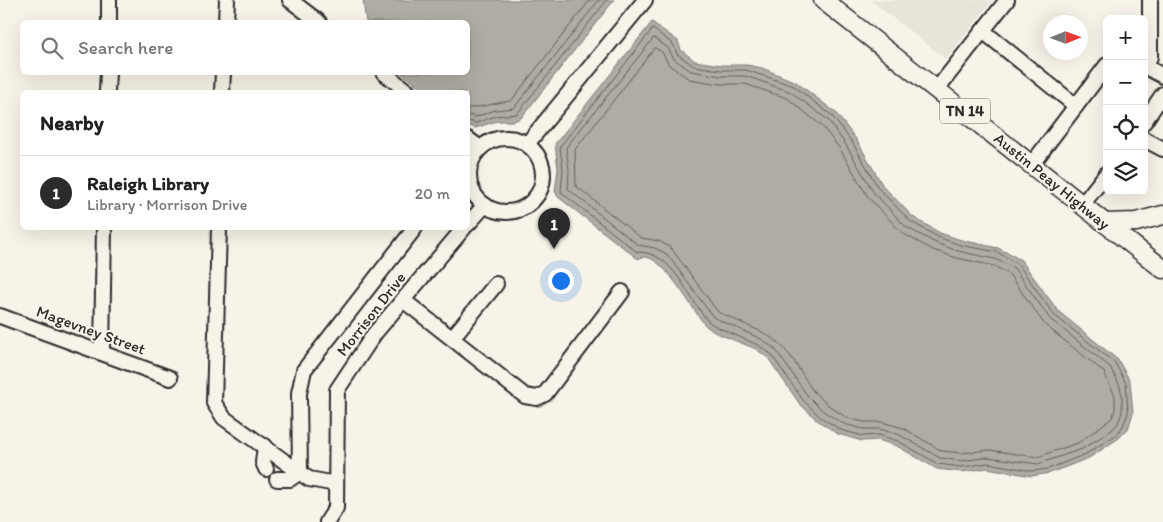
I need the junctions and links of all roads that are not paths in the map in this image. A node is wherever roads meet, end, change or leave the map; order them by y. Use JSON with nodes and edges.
{"nodes":[{"id":1,"x":109,"y":0,"type":"edge"},
{"id":2,"x":227,"y":0,"type":"edge"},
{"id":3,"x":290,"y":0,"type":"edge"},
{"id":4,"x":646,"y":0,"type":"edge"},
{"id":5,"x":823,"y":0,"type":"edge"},
{"id":6,"x":1007,"y":0,"type":"edge"},
{"id":7,"x":1150,"y":0,"type":"edge"},
{"id":8,"x":109,"y":20,"type":"edge"},
{"id":9,"x":226,"y":20,"type":"edge"},
{"id":10,"x":316,"y":20,"type":"edge"},
{"id":11,"x":983,"y":31,"type":"junction"},
{"id":12,"x":1148,"y":61,"type":"edge"},
{"id":13,"x":1148,"y":68,"type":"edge"},
{"id":14,"x":1103,"y":70,"type":"edge"},
{"id":15,"x":108,"y":75,"type":"edge"},
{"id":16,"x":223,"y":75,"type":"edge"},
{"id":17,"x":387,"y":75,"type":"edge"},
{"id":18,"x":1163,"y":76,"type":"edge"},
{"id":19,"x":937,"y":88,"type":"junction"},
{"id":20,"x":107,"y":90,"type":"edge"},
{"id":21,"x":222,"y":90,"type":"edge"},
{"id":22,"x":406,"y":90,"type":"edge"},
{"id":23,"x":1163,"y":94,"type":"edge"},
{"id":24,"x":1076,"y":106,"type":"junction"},
{"id":25,"x":1148,"y":116,"type":"edge"},
{"id":26,"x":470,"y":140,"type":"edge"},
{"id":27,"x":1148,"y":141,"type":"edge"},
{"id":28,"x":527,"y":144,"type":"junction"},
{"id":29,"x":480,"y":148,"type":"junction"},
{"id":30,"x":1163,"y":149,"type":"edge"},
{"id":31,"x":1032,"y":164,"type":"junction"},
{"id":32,"x":1103,"y":178,"type":"edge"},
{"id":33,"x":485,"y":205,"type":"junction"},
{"id":34,"x":1082,"y":205,"type":"junction"},
{"id":35,"x":1163,"y":215,"type":"edge"},
{"id":36,"x":470,"y":222,"type":"edge"},
{"id":37,"x":1105,"y":223,"type":"junction"},
{"id":38,"x":104,"y":230,"type":"edge"},
{"id":39,"x":220,"y":230,"type":"edge"},
{"id":40,"x":413,"y":230,"type":"edge"},
{"id":41,"x":462,"y":230,"type":"edge"},
{"id":42,"x":1163,"y":269,"type":"edge"},
{"id":43,"x":496,"y":284,"type":"dead end"},
{"id":44,"x":622,"y":292,"type":"dead end"},
{"id":45,"x":403,"y":300,"type":"junction"},
{"id":46,"x":0,"y":316,"type":"edge"},
{"id":47,"x":452,"y":338,"type":"junction"},
{"id":48,"x":102,"y":352,"type":"junction"},
{"id":49,"x":170,"y":378,"type":"dead end"},
{"id":50,"x":265,"y":446,"type":"junction"},
{"id":51,"x":266,"y":469,"type":"dead end"},
{"id":52,"x":300,"y":472,"type":"junction"},
{"id":53,"x":277,"y":479,"type":"dead end"},
{"id":54,"x":336,"y":484,"type":"junction"},
{"id":55,"x":326,"y":522,"type":"edge"}],
"edges":[{"from":1,"to":8,"type":"street"},
{"from":2,"to":9,"type":"street"},
{"from":3,"to":10,"type":"street"},
{"from":4,"to":28,"type":"street"},
{"from":5,"to":19,"type":"main road","name":"Austin Peay Highway","number":"TN 14"},
{"from":6,"to":11,"type":"street"},
{"from":7,"to":12,"type":"street"},
{"from":11,"to":19,"type":"street"},
{"from":11,"to":24,"type":"street"},
{"from":13,"to":18,"type":"street"},
{"from":14,"to":24,"type":"street"},
{"from":15,"to":20,"type":"street"},
{"from":16,"to":21,"type":"street"},
{"from":17,"to":22,"type":"street"},
{"from":19,"to":31,"type":"main road","name":"Austin Peay Highway","number":"TN 14"},
{"from":23,"to":25,"type":"street"},
{"from":24,"to":31,"type":"street"},
{"from":26,"to":29,"type":"street"},
{"from":27,"to":30,"type":"street"},
{"from":28,"to":29,"type":"street"},
{"from":28,"to":33,"type":"street"},
{"from":29,"to":33,"type":"street"},
{"from":31,"to":34,"type":"main road","name":"Austin Peay Highway","number":"TN 14"},
{"from":32,"to":34,"type":"street"},
{"from":33,"to":36,"type":"street"},
{"from":34,"to":37,"type":"main road","name":"Austin Peay Highway","number":"TN 14"},
{"from":35,"to":37,"type":"main road"},
{"from":37,"to":42,"type":"main road","name":"Austin Peay Highway","number":"TN 14"},
{"from":38,"to":48,"type":"street"},
{"from":39,"to":50,"type":"street"},
{"from":40,"to":52,"type":"street"},
{"from":41,"to":45,"type":"street","name":"Morrison Drive"},
{"from":43,"to":47,"type":"street"},
{"from":44,"to":47,"type":"street"},
{"from":45,"to":47,"type":"street"},
{"from":45,"to":54,"type":"street","name":"Morrison Drive"},
{"from":46,"to":48,"type":"street","name":"Magevney Street"},
{"from":48,"to":49,"type":"street","name":"Magevney Street"},
{"from":50,"to":51,"type":"street"},
{"from":50,"to":52,"type":"street"},
{"from":52,"to":53,"type":"street"},
{"from":52,"to":54,"type":"street"},
{"from":54,"to":55,"type":"street","name":"Morrison Drive"}]}
